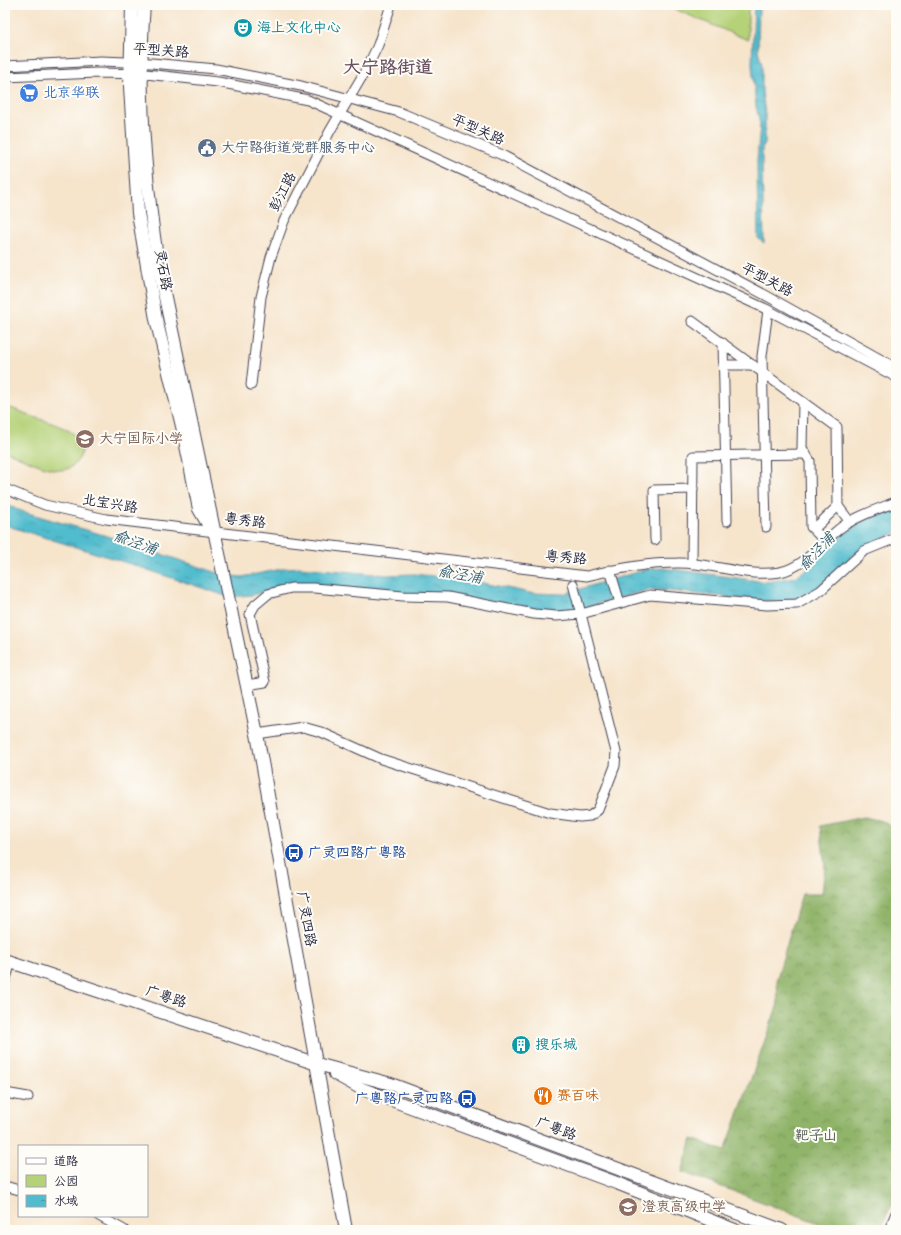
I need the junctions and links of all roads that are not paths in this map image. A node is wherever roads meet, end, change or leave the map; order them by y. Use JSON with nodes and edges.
{"nodes":[{"id":1,"x":132,"y":5,"type":"edge"},
{"id":2,"x":144,"y":5,"type":"edge"},
{"id":3,"x":391,"y":5,"type":"edge"},
{"id":4,"x":5,"y":66,"type":"edge"},
{"id":5,"x":136,"y":68,"type":"junction"},
{"id":6,"x":5,"y":77,"type":"edge"},
{"id":7,"x":350,"y":98,"type":"junction"},
{"id":8,"x":340,"y":114,"type":"junction"},
{"id":9,"x":768,"y":310,"type":"junction"},
{"id":10,"x":692,"y":321,"type":"dead end"},
{"id":11,"x":723,"y":343,"type":"junction"},
{"id":12,"x":723,"y":365,"type":"junction"},
{"id":13,"x":753,"y":365,"type":"junction"},
{"id":14,"x":896,"y":368,"type":"edge"},
{"id":15,"x":763,"y":372,"type":"junction"},
{"id":16,"x":896,"y":377,"type":"edge"},
{"id":17,"x":251,"y":385,"type":"dead end"},
{"id":18,"x":803,"y":402,"type":"junction"},
{"id":19,"x":726,"y":454,"type":"junction"},
{"id":20,"x":765,"y":454,"type":"junction"},
{"id":21,"x":806,"y":454,"type":"junction"},
{"id":22,"x":5,"y":489,"type":"edge"},
{"id":23,"x":693,"y":489,"type":"junction"},
{"id":24,"x":896,"y":502,"type":"edge"},
{"id":25,"x":838,"y":506,"type":"junction"},
{"id":26,"x":727,"y":521,"type":"dead end"},
{"id":27,"x":850,"y":522,"type":"junction"},
{"id":28,"x":766,"y":527,"type":"dead end"},
{"id":29,"x":814,"y":529,"type":"junction"},
{"id":30,"x":213,"y":532,"type":"junction"},
{"id":31,"x":896,"y":538,"type":"edge"},
{"id":32,"x":655,"y":540,"type":"dead end"},
{"id":33,"x":825,"y":541,"type":"junction"},
{"id":34,"x":692,"y":564,"type":"junction"},
{"id":35,"x":610,"y":570,"type":"junction"},
{"id":36,"x":573,"y":584,"type":"dead end"},
{"id":37,"x":620,"y":604,"type":"junction"},
{"id":38,"x":581,"y":613,"type":"junction"},
{"id":39,"x":233,"y":614,"type":"joint"},
{"id":40,"x":247,"y":685,"type":"junction"},
{"id":41,"x":257,"y":734,"type":"junction"},
{"id":42,"x":8,"y":961,"type":"edge"},
{"id":43,"x":5,"y":981,"type":"edge"},
{"id":44,"x":316,"y":1064,"type":"junction"},
{"id":45,"x":5,"y":1093,"type":"edge"},
{"id":46,"x":28,"y":1097,"type":"dead end"},
{"id":47,"x":5,"y":1186,"type":"edge"},
{"id":48,"x":18,"y":1190,"type":"edge"},
{"id":49,"x":896,"y":1213,"type":"edge"},
{"id":50,"x":101,"y":1217,"type":"edge"},
{"id":51,"x":124,"y":1230,"type":"edge"},
{"id":52,"x":346,"y":1230,"type":"edge"},
{"id":53,"x":735,"y":1230,"type":"edge"},
{"id":54,"x":782,"y":1230,"type":"edge"},
{"id":55,"x":889,"y":1230,"type":"edge"}],
"edges":[{"from":1,"to":5,"type":"main road","name":"灵石路"},
{"from":2,"to":5,"type":"main road","name":"灵石路"},
{"from":3,"to":7,"type":"street","name":"彭江路"},
{"from":4,"to":5,"type":"street","name":"平型关路"},
{"from":5,"to":6,"type":"street","name":"平型关路"},
{"from":5,"to":7,"type":"street","name":"平型关路"},
{"from":5,"to":8,"type":"street","name":"平型关路"},
{"from":5,"to":30,"type":"main road","name":"灵石路"},
{"from":7,"to":8,"type":"street","name":"彭江路"},
{"from":7,"to":14,"type":"street","name":"平型关路"},
{"from":8,"to":9,"type":"street","name":"平型关路"},
{"from":8,"to":17,"type":"street","name":"彭江路"},
{"from":9,"to":15,"type":"street"},
{"from":9,"to":16,"type":"street","name":"平型关路"},
{"from":10,"to":11,"type":"street"},
{"from":11,"to":12,"type":"street"},
{"from":11,"to":13,"type":"street"},
{"from":12,"to":13,"type":"street"},
{"from":12,"to":19,"type":"street"},
{"from":13,"to":15,"type":"street"},
{"from":15,"to":18,"type":"street"},
{"from":15,"to":20,"type":"street"},
{"from":18,"to":21,"type":"street"},
{"from":18,"to":25,"type":"street"},
{"from":19,"to":20,"type":"street"},
{"from":19,"to":23,"type":"street"},
{"from":19,"to":26,"type":"street"},
{"from":20,"to":21,"type":"street"},
{"from":20,"to":28,"type":"street"},
{"from":21,"to":29,"type":"street"},
{"from":22,"to":30,"type":"street","name":"北宝兴路"},
{"from":23,"to":32,"type":"street"},
{"from":23,"to":34,"type":"street"},
{"from":24,"to":27,"type":"street","name":"粤秀路"},
{"from":25,"to":27,"type":"street"},
{"from":25,"to":29,"type":"street"},
{"from":27,"to":33,"type":"street","name":"粤秀路"},
{"from":29,"to":33,"type":"street"},
{"from":30,"to":35,"type":"street","name":"粤秀路"},
{"from":30,"to":39,"type":"main road","name":"灵石路"},
{"from":31,"to":37,"type":"street"},
{"from":33,"to":34,"type":"street","name":"粤秀路"},
{"from":34,"to":35,"type":"street","name":"粤秀路"},
{"from":35,"to":37,"type":"street"},
{"from":36,"to":38,"type":"street"},
{"from":37,"to":38,"type":"street"},
{"from":38,"to":40,"type":"street"},
{"from":38,"to":41,"type":"street"},
{"from":39,"to":40,"type":"main road","name":"广灵四路"},
{"from":40,"to":41,"type":"main road","name":"广灵四路"},
{"from":41,"to":44,"type":"main road","name":"广灵四路"},
{"from":42,"to":43,"type":"street"},
{"from":42,"to":44,"type":"main road","name":"广粤路"},
{"from":44,"to":52,"type":"main road","name":"广灵四路"},
{"from":44,"to":53,"type":"main road","name":"广粤路"},
{"from":44,"to":54,"type":"main road","name":"广粤路"},
{"from":45,"to":46,"type":"street"},
{"from":47,"to":48,"type":"street"},
{"from":49,"to":55,"type":"street"},
{"from":50,"to":51,"type":"street"}]}
